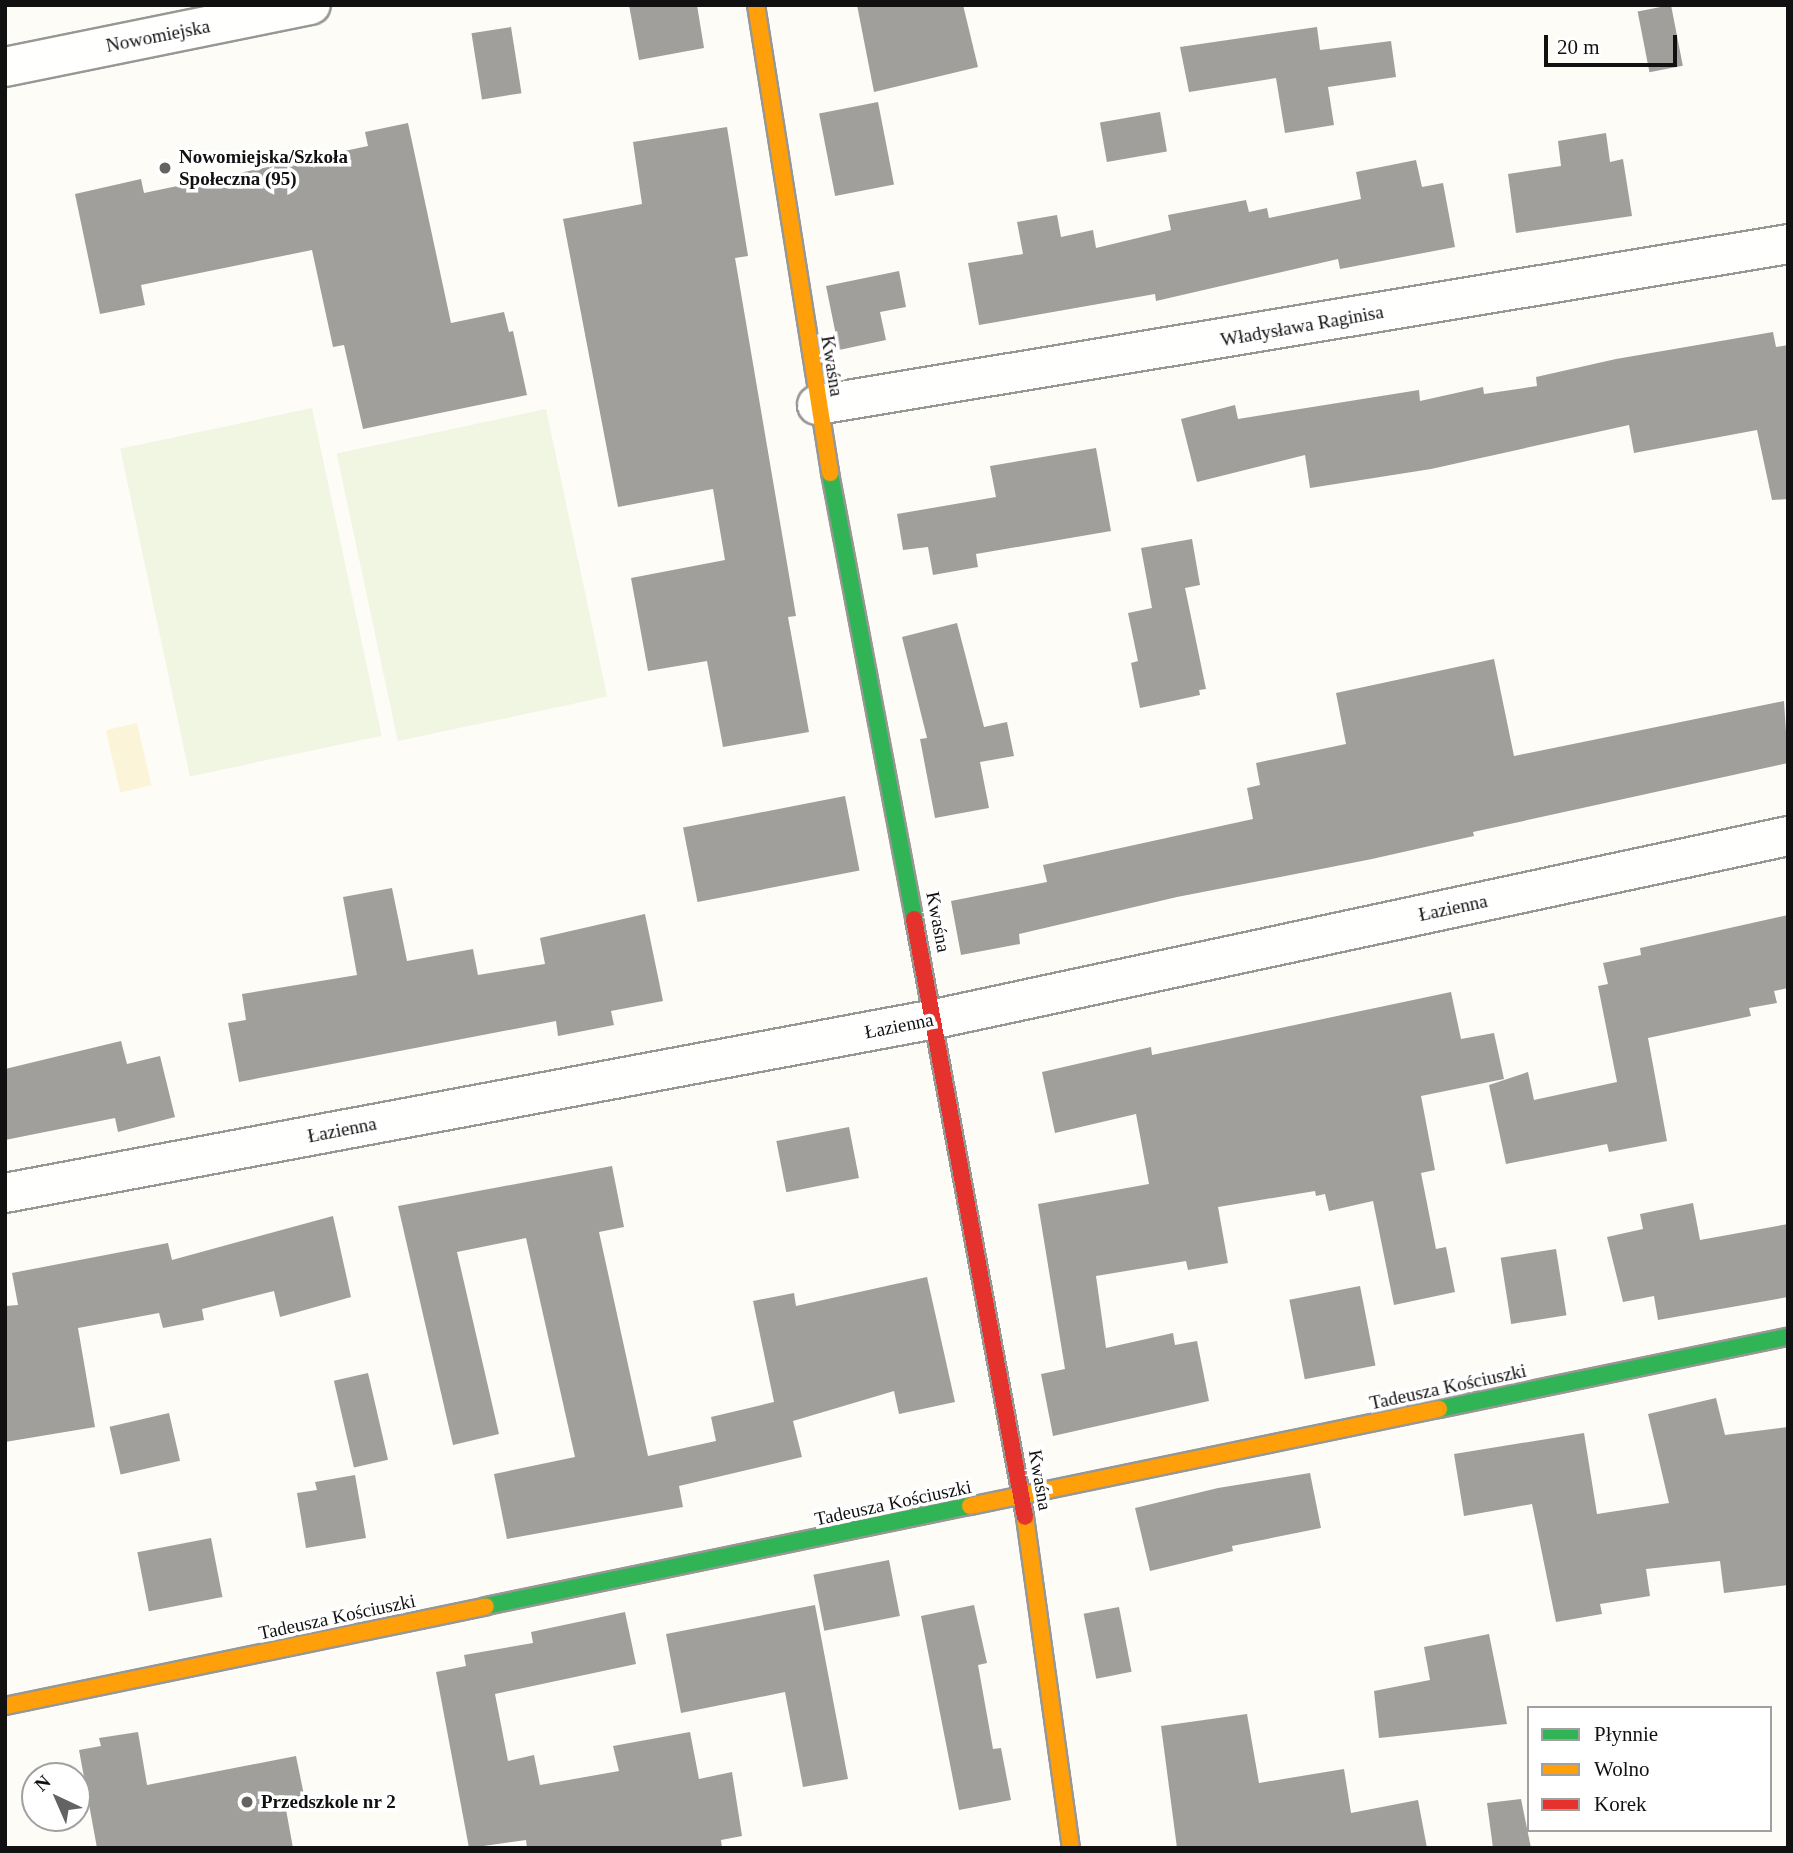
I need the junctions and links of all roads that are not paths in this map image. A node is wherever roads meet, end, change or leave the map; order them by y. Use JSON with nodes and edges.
{"nodes":[{"id":1,"x":311,"y":5,"type":"edge"},
{"id":2,"x":756,"y":5,"type":"edge"},
{"id":3,"x":5,"y":67,"type":"edge"},
{"id":4,"x":1788,"y":244,"type":"edge"},
{"id":5,"x":817,"y":405,"type":"junction"},
{"id":6,"x":1788,"y":836,"type":"edge"},
{"id":7,"x":935,"y":1020,"type":"junction"},
{"id":8,"x":5,"y":1193,"type":"edge"},
{"id":9,"x":1788,"y":1337,"type":"edge"},
{"id":10,"x":1022,"y":1497,"type":"junction"},
{"id":11,"x":5,"y":1706,"type":"edge"},
{"id":12,"x":1071,"y":1848,"type":"edge"}],
"edges":[{"from":1,"to":3,"type":"street","name":"Nowomiejska"},
{"from":2,"to":5,"type":"street","name":"Kwaśna"},
{"from":4,"to":5,"type":"street","name":"Władysława Raginisa"},
{"from":5,"to":7,"type":"street","name":"Kwaśna"},
{"from":6,"to":7,"type":"street","name":"Łazienna"},
{"from":7,"to":8,"type":"street","name":"Łazienna"},
{"from":7,"to":10,"type":"street","name":"Kwaśna"},
{"from":9,"to":10,"type":"street","name":"Tadeusza Kościuszki"},
{"from":10,"to":11,"type":"street","name":"Tadeusza Kościuszki"},
{"from":10,"to":12,"type":"street","name":"Kwaśna"}]}
